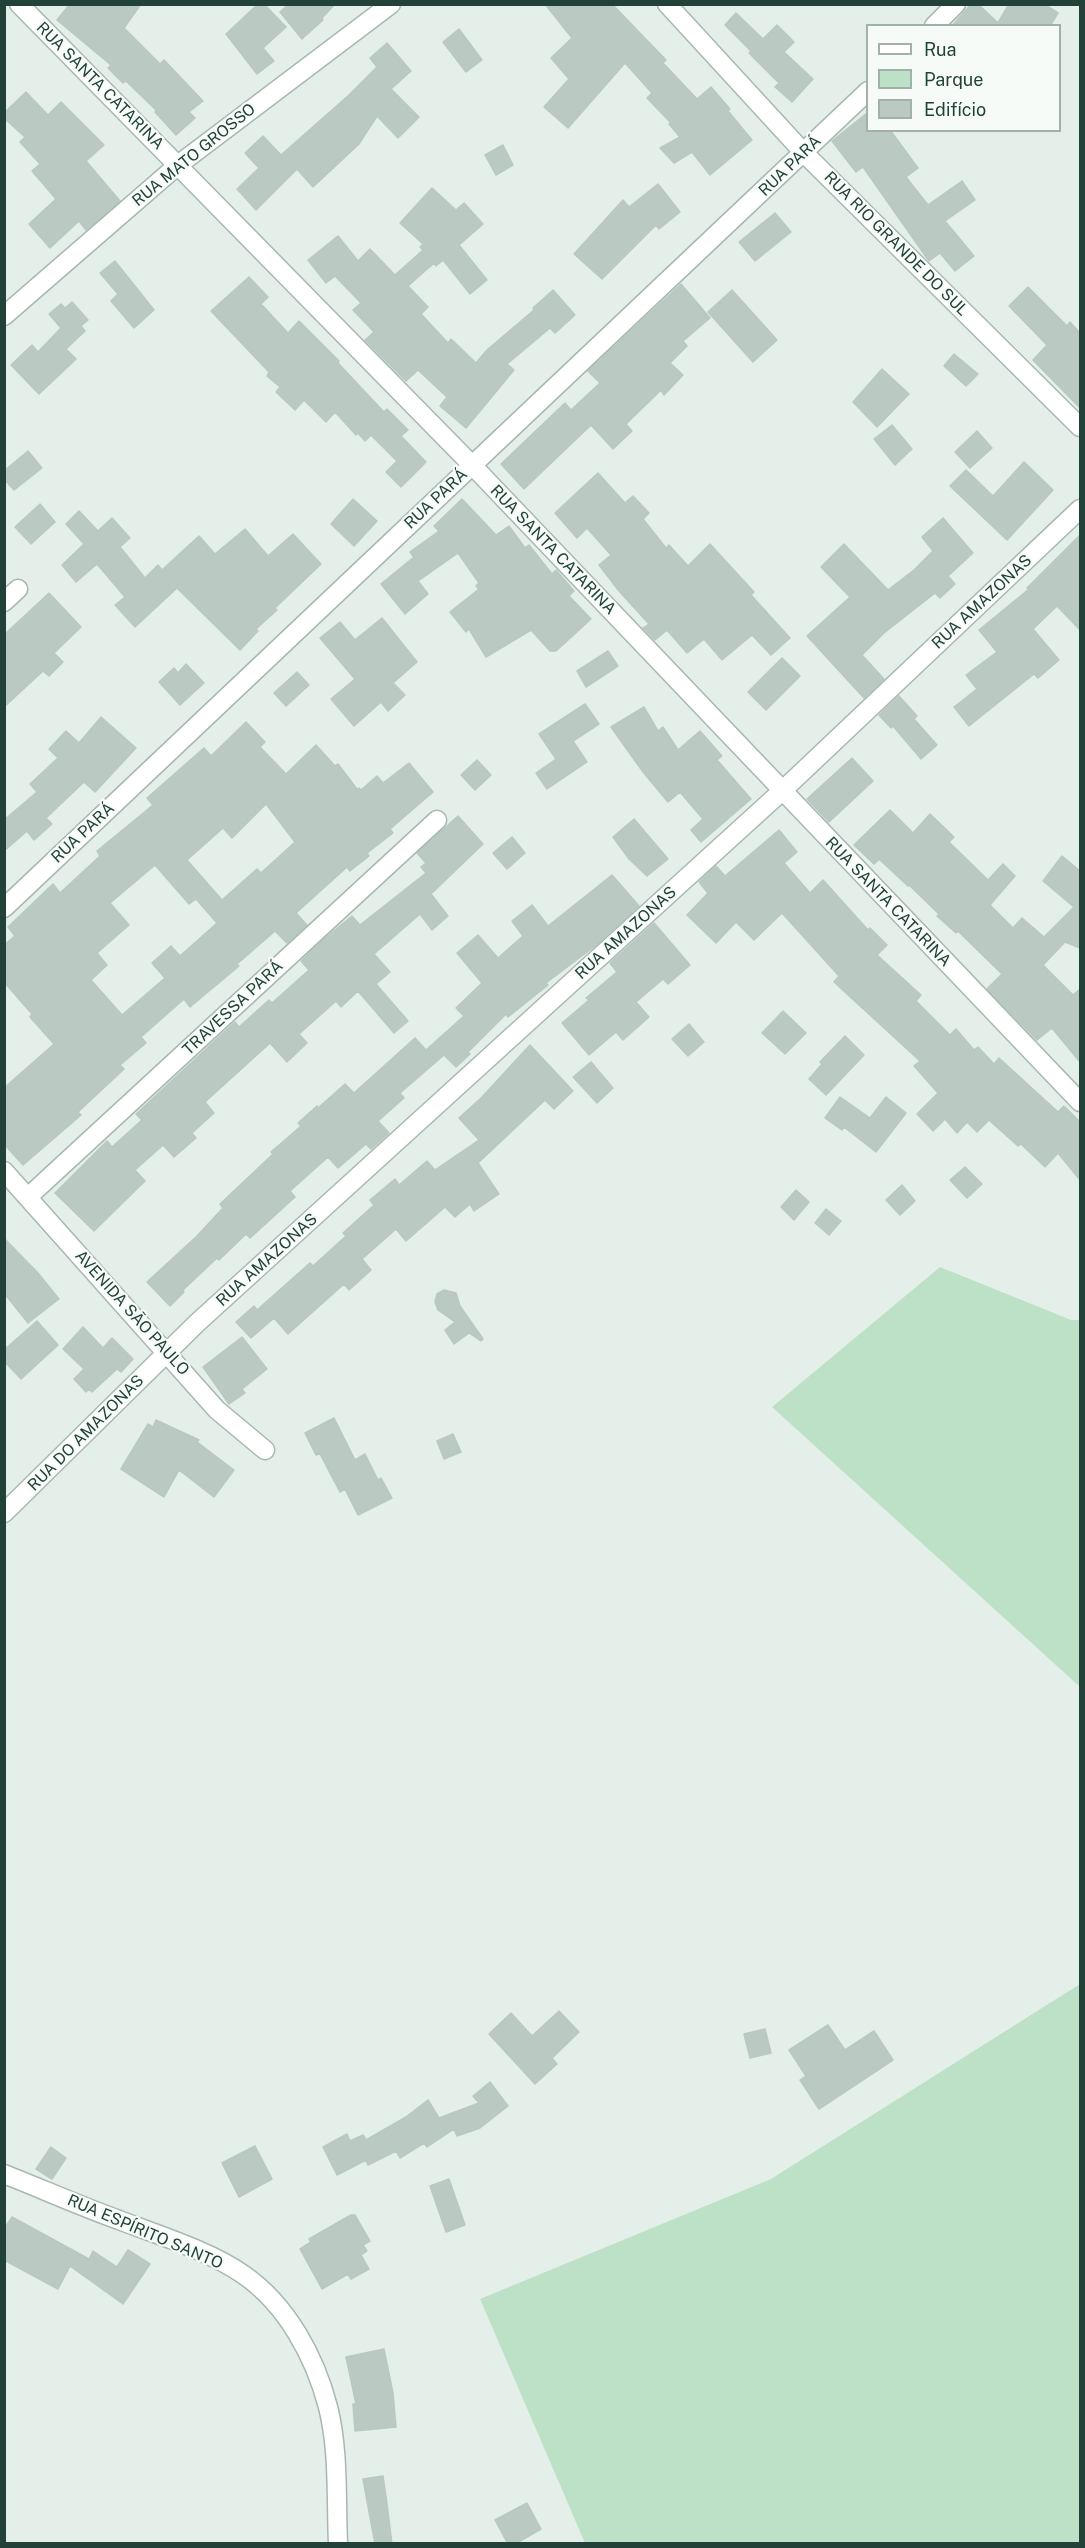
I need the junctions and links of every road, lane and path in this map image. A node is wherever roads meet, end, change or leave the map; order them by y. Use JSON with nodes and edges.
{"nodes":[{"id":1,"x":19,"y":4,"type":"edge"},
{"id":2,"x":391,"y":4,"type":"edge"},
{"id":3,"x":667,"y":4,"type":"edge"},
{"id":4,"x":956,"y":4,"type":"edge"},
{"id":5,"x":936,"y":24,"type":"edge"},
{"id":6,"x":866,"y":92,"type":"edge"},
{"id":7,"x":804,"y":153,"type":"junction"},
{"id":8,"x":178,"y":165,"type":"junction"},
{"id":9,"x":4,"y":316,"type":"edge"},
{"id":10,"x":1080,"y":427,"type":"edge"},
{"id":11,"x":472,"y":465,"type":"junction"},
{"id":12,"x":1080,"y":509,"type":"edge"},
{"id":13,"x":18,"y":589,"type":"dead end"},
{"id":14,"x":4,"y":602,"type":"edge"},
{"id":15,"x":782,"y":791,"type":"junction"},
{"id":16,"x":437,"y":820,"type":"dead end"},
{"id":17,"x":4,"y":908,"type":"edge"},
{"id":18,"x":1074,"y":1082,"type":"edge"},
{"id":19,"x":1080,"y":1102,"type":"edge"},
{"id":20,"x":4,"y":1171,"type":"edge"},
{"id":21,"x":28,"y":1197,"type":"junction"},
{"id":22,"x":168,"y":1353,"type":"junction"},
{"id":23,"x":265,"y":1450,"type":"dead end"},
{"id":24,"x":4,"y":1514,"type":"edge"},
{"id":25,"x":4,"y":2174,"type":"edge"},
{"id":26,"x":338,"y":2544,"type":"edge"}],
"edges":[{"from":1,"to":8,"type":"street","name":"RUA SANTA CATARINA"},
{"from":2,"to":8,"type":"street","name":"RUA MATO GROSSO"},
{"from":3,"to":7,"type":"street","name":"RUA RIO GRANDE DO SUL"},
{"from":4,"to":5,"type":"street"},
{"from":6,"to":7,"type":"street","name":"RUA PARÁ"},
{"from":7,"to":10,"type":"street","name":"RUA RIO GRANDE DO SUL"},
{"from":7,"to":11,"type":"street","name":"RUA PARÁ"},
{"from":8,"to":9,"type":"street","name":"RUA MATO GROSSO"},
{"from":8,"to":11,"type":"street","name":"RUA SANTA CATARINA"},
{"from":11,"to":15,"type":"street","name":"RUA SANTA CATARINA"},
{"from":11,"to":17,"type":"street","name":"RUA PARÁ"},
{"from":12,"to":15,"type":"street","name":"RUA AMAZONAS"},
{"from":13,"to":14,"type":"street"},
{"from":15,"to":18,"type":"street","name":"RUA SANTA CATARINA"},
{"from":15,"to":22,"type":"street","name":"RUA AMAZONAS"},
{"from":16,"to":21,"type":"street","name":"TRAVESSA PARÁ"},
{"from":18,"to":19,"type":"street","name":"RUA SANTA CATARINA"},
{"from":20,"to":21,"type":"street","name":"AVENIDA SÃO PAULO"},
{"from":21,"to":22,"type":"street","name":"AVENIDA SÃO PAULO"},
{"from":22,"to":23,"type":"street","name":"AVENIDA SÃO PAULO"},
{"from":22,"to":24,"type":"street","name":"RUA DO AMAZONAS"},
{"from":25,"to":26,"type":"street","name":"RUA ESPÍRITO SANTO"}]}
